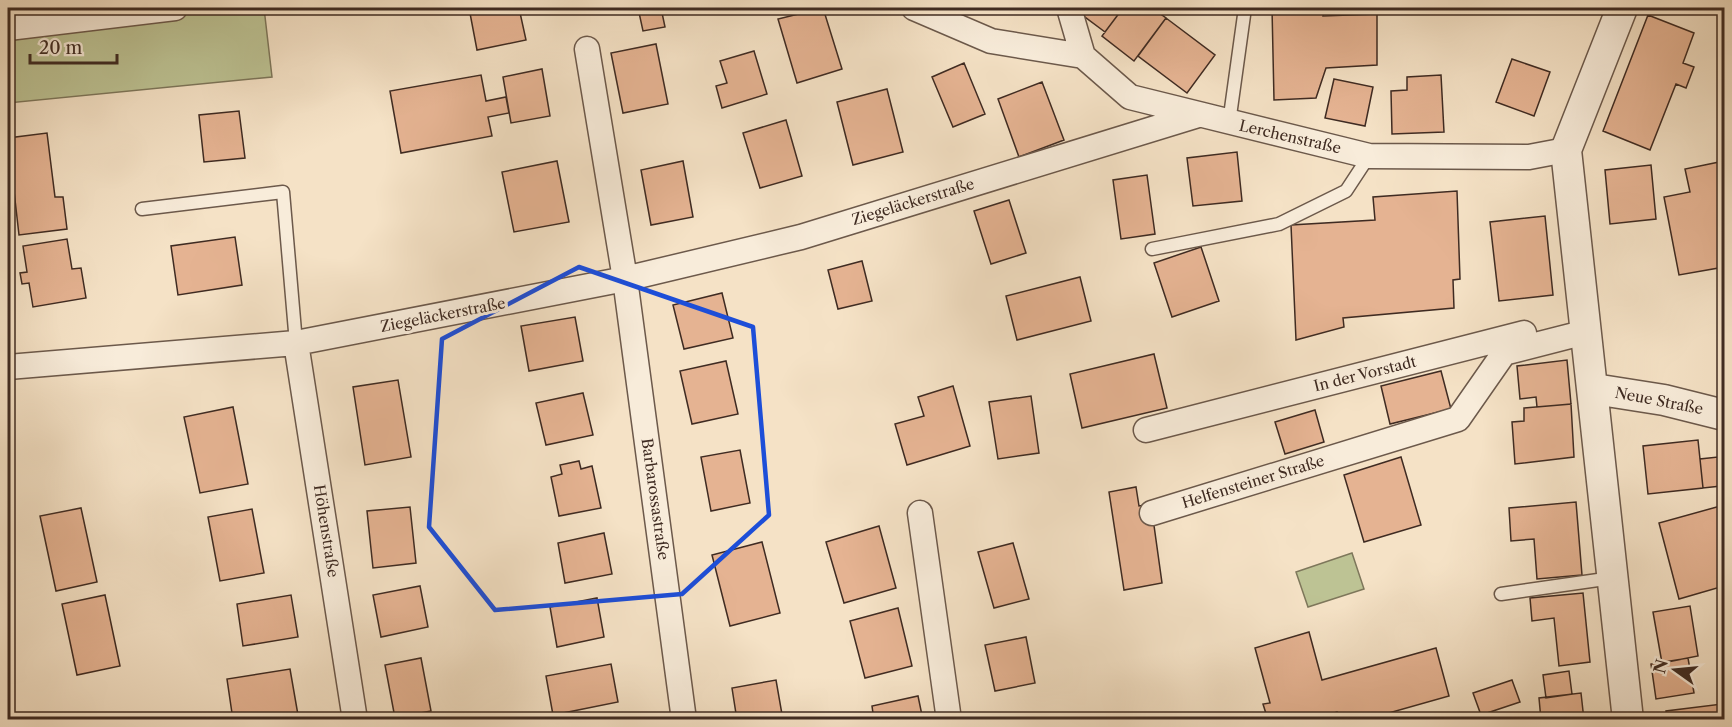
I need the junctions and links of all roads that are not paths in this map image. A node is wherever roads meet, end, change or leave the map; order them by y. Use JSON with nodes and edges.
{"nodes":[{"id":1,"x":175,"y":8,"type":"edge"},
{"id":2,"x":914,"y":8,"type":"edge"},
{"id":3,"x":1069,"y":8,"type":"edge"},
{"id":4,"x":1245,"y":8,"type":"edge"},
{"id":5,"x":1622,"y":8,"type":"edge"},
{"id":6,"x":8,"y":28,"type":"edge"},
{"id":7,"x":587,"y":49,"type":"dead end"},
{"id":8,"x":1083,"y":56,"type":"junction"},
{"id":9,"x":1198,"y":115,"type":"junction"},
{"id":10,"x":1229,"y":123,"type":"junction"},
{"id":11,"x":1566,"y":150,"type":"junction"},
{"id":12,"x":1369,"y":156,"type":"junction"},
{"id":13,"x":142,"y":208,"type":"dead end"},
{"id":14,"x":1152,"y":249,"type":"dead end"},
{"id":15,"x":625,"y":279,"type":"junction"},
{"id":16,"x":1585,"y":325,"type":"junction"},
{"id":17,"x":296,"y":343,"type":"junction"},
{"id":18,"x":8,"y":367,"type":"edge"},
{"id":19,"x":1594,"y":389,"type":"junction"},
{"id":20,"x":1725,"y":415,"type":"edge"},
{"id":21,"x":1146,"y":430,"type":"dead end"},
{"id":22,"x":920,"y":513,"type":"dead end"},
{"id":23,"x":1152,"y":513,"type":"dead end"},
{"id":24,"x":1613,"y":578,"type":"junction"},
{"id":25,"x":1501,"y":594,"type":"dead end"},
{"id":26,"x":355,"y":720,"type":"edge"},
{"id":27,"x":684,"y":720,"type":"edge"},
{"id":28,"x":949,"y":720,"type":"edge"},
{"id":29,"x":1628,"y":720,"type":"edge"}],
"edges":[{"from":1,"to":6,"type":"street"},
{"from":2,"to":8,"type":"street"},
{"from":3,"to":8,"type":"street"},
{"from":4,"to":10,"type":"lane"},
{"from":5,"to":11,"type":"street"},
{"from":7,"to":15,"type":"street"},
{"from":8,"to":9,"type":"street","name":"Lerchenstraße"},
{"from":9,"to":10,"type":"street","name":"Lerchenstraße"},
{"from":9,"to":15,"type":"street","name":"Ziegeläckerstraße"},
{"from":10,"to":12,"type":"street","name":"Lerchenstraße"},
{"from":11,"to":12,"type":"street","name":"Lerchenstraße"},
{"from":11,"to":16,"type":"street"},
{"from":12,"to":14,"type":"lane"},
{"from":13,"to":17,"type":"lane"},
{"from":15,"to":17,"type":"street","name":"Ziegeläckerstraße"},
{"from":15,"to":27,"type":"street","name":"Barbarossastraße"},
{"from":16,"to":19,"type":"street"},
{"from":16,"to":21,"type":"street","name":"In der Vorstadt"},
{"from":16,"to":23,"type":"street","name":"Helfensteiner Straße"},
{"from":17,"to":18,"type":"street","name":"Ziegeläckerstraße"},
{"from":17,"to":26,"type":"street","name":"Höhenstraße"},
{"from":19,"to":20,"type":"street","name":"Neue Straße"},
{"from":19,"to":24,"type":"street"},
{"from":22,"to":28,"type":"street"},
{"from":24,"to":25,"type":"lane"},
{"from":24,"to":29,"type":"street"}]}
